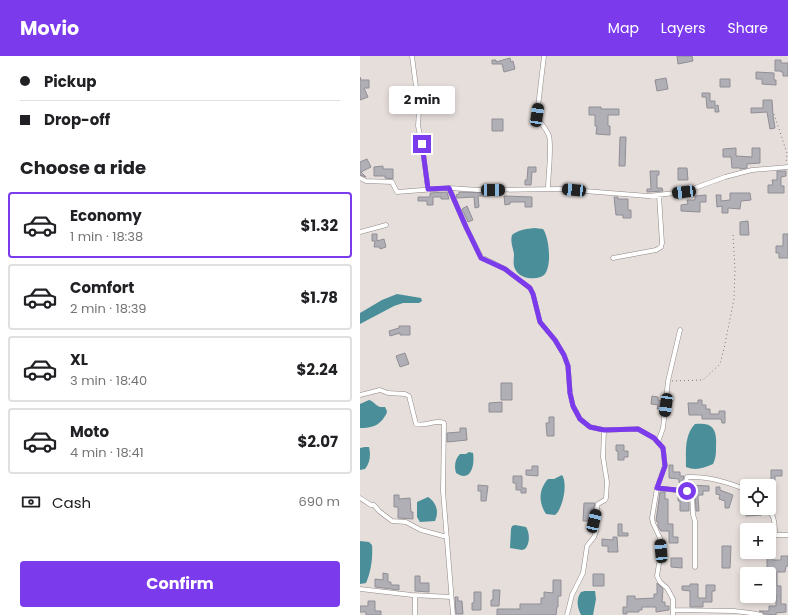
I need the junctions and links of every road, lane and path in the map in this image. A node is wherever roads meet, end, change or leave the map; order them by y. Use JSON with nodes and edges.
{"nodes":[{"id":1,"x":412,"y":56,"type":"edge"},
{"id":2,"x":544,"y":56,"type":"edge"},
{"id":3,"x":774,"y":114,"type":"dead end"},
{"id":4,"x":787,"y":167,"type":"edge"},
{"id":5,"x":360,"y":178,"type":"edge"},
{"id":6,"x":449,"y":188,"type":"junction"},
{"id":7,"x":428,"y":189,"type":"junction"},
{"id":8,"x":548,"y":189,"type":"junction"},
{"id":9,"x":659,"y":195,"type":"junction"},
{"id":10,"x":386,"y":225,"type":"dead end"},
{"id":11,"x":360,"y":232,"type":"edge"},
{"id":12,"x":733,"y":235,"type":"dead end"},
{"id":13,"x":613,"y":258,"type":"dead end"},
{"id":14,"x":680,"y":330,"type":"dead end"},
{"id":15,"x":668,"y":381,"type":"junction"},
{"id":16,"x":360,"y":395,"type":"edge"},
{"id":17,"x":604,"y":430,"type":"junction"},
{"id":18,"x":658,"y":442,"type":"junction"},
{"id":19,"x":740,"y":487,"type":"edge"},
{"id":20,"x":657,"y":488,"type":"junction"},
{"id":21,"x":684,"y":491,"type":"junction"},
{"id":22,"x":360,"y":498,"type":"edge"},
{"id":23,"x":772,"y":515,"type":"edge"},
{"id":24,"x":788,"y":535,"type":"edge"},
{"id":25,"x":447,"y":537,"type":"junction"},
{"id":26,"x":695,"y":567,"type":"dead end"},
{"id":27,"x":360,"y":590,"type":"edge"},
{"id":28,"x":415,"y":595,"type":"junction"},
{"id":29,"x":450,"y":597,"type":"junction"},
{"id":30,"x":674,"y":613,"type":"edge"},
{"id":31,"x":415,"y":615,"type":"edge"},
{"id":32,"x":453,"y":615,"type":"edge"},
{"id":33,"x":567,"y":615,"type":"edge"},
{"id":34,"x":761,"y":615,"type":"edge"}],
"edges":[{"from":1,"to":7,"type":"street"},
{"from":2,"to":8,"type":"street"},
{"from":3,"to":4,"type":"path"},
{"from":4,"to":9,"type":"street"},
{"from":5,"to":7,"type":"street"},
{"from":6,"to":7,"type":"street"},
{"from":6,"to":8,"type":"street"},
{"from":6,"to":17,"type":"street"},
{"from":8,"to":9,"type":"street"},
{"from":9,"to":13,"type":"street"},
{"from":10,"to":11,"type":"street"},
{"from":12,"to":15,"type":"path"},
{"from":14,"to":15,"type":"street"},
{"from":15,"to":18,"type":"street"},
{"from":16,"to":25,"type":"street"},
{"from":17,"to":18,"type":"street"},
{"from":17,"to":33,"type":"street"},
{"from":18,"to":20,"type":"street"},
{"from":19,"to":21,"type":"street"},
{"from":20,"to":21,"type":"street"},
{"from":20,"to":30,"type":"street"},
{"from":21,"to":26,"type":"street"},
{"from":22,"to":25,"type":"street"},
{"from":23,"to":24,"type":"street"},
{"from":25,"to":29,"type":"street"},
{"from":27,"to":28,"type":"street"},
{"from":28,"to":29,"type":"street"},
{"from":28,"to":31,"type":"street"},
{"from":29,"to":32,"type":"street"},
{"from":30,"to":34,"type":"street"}]}
